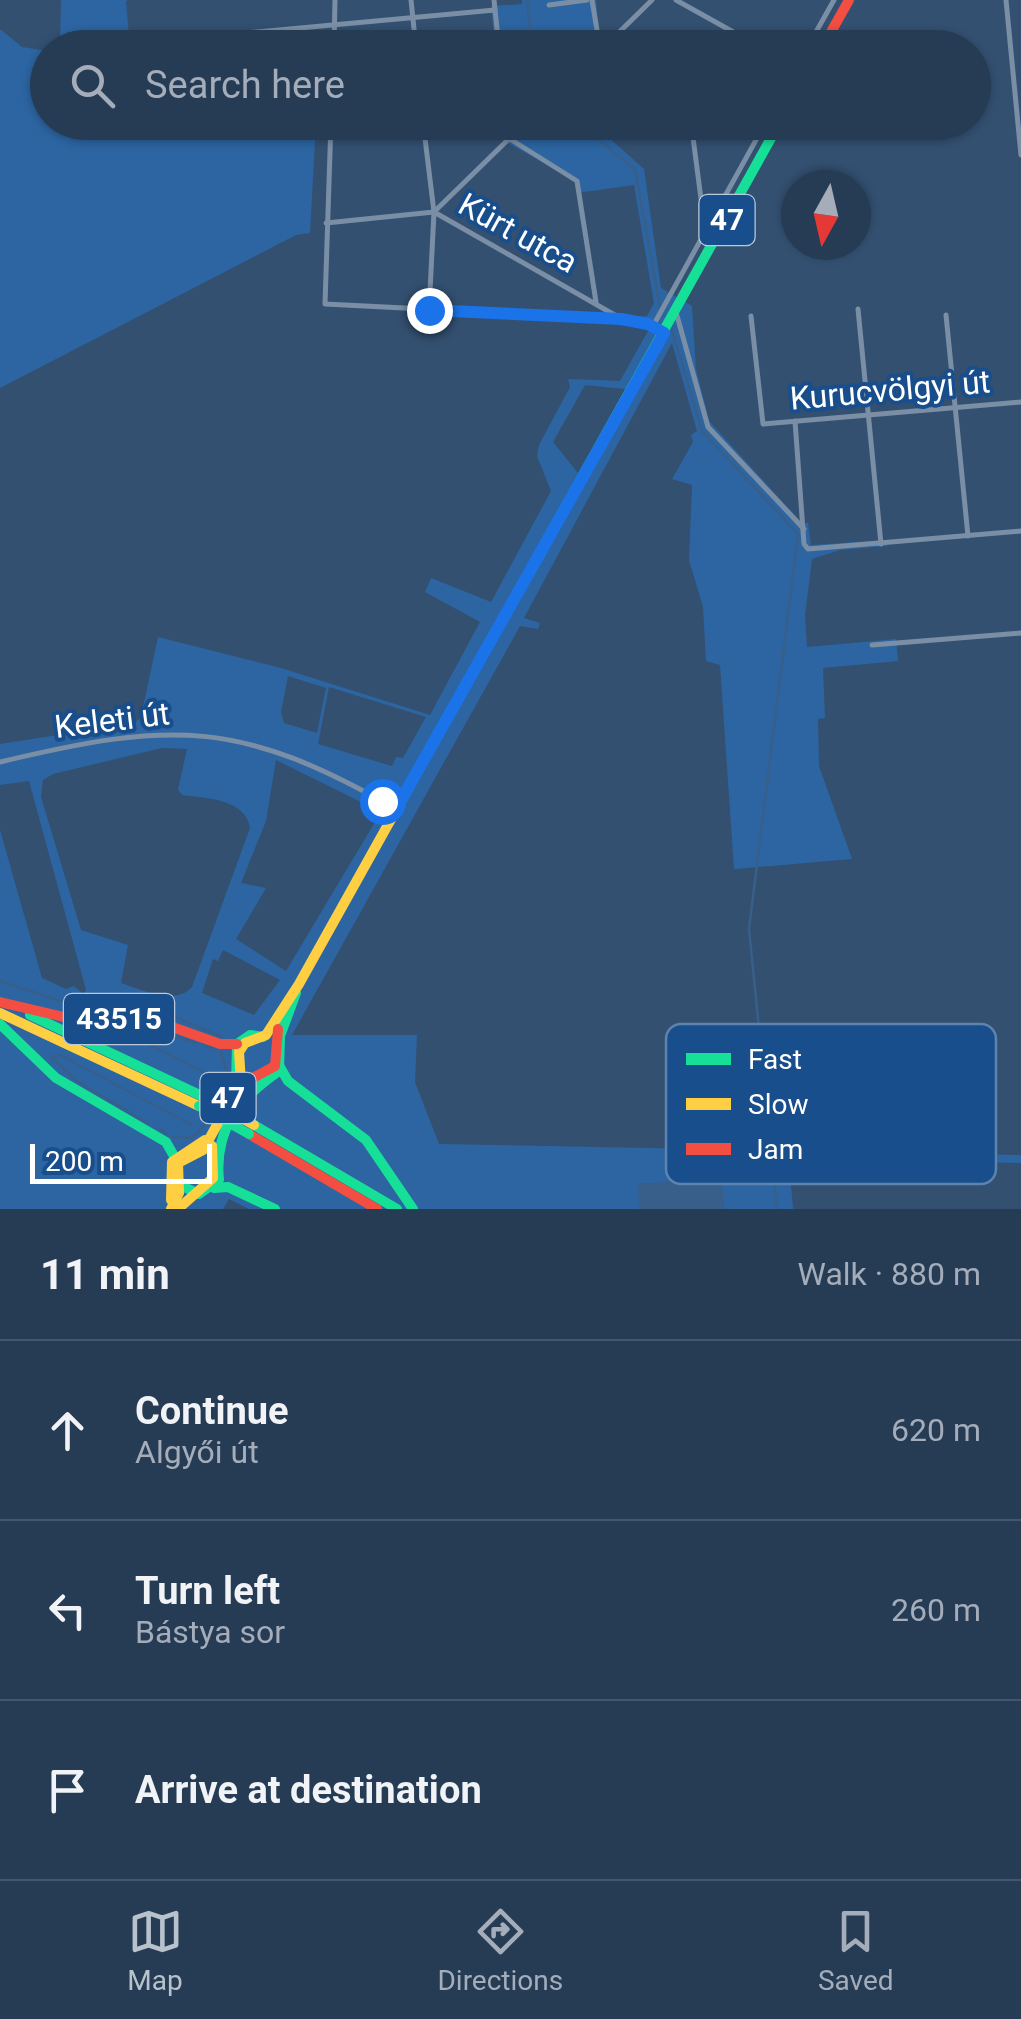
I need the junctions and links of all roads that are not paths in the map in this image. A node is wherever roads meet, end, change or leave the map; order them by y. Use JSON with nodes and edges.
{"nodes":[{"id":1,"x":335,"y":0,"type":"edge"},
{"id":2,"x":411,"y":0,"type":"edge"},
{"id":3,"x":494,"y":0,"type":"edge"},
{"id":4,"x":590,"y":0,"type":"edge"},
{"id":5,"x":652,"y":0,"type":"edge"},
{"id":6,"x":676,"y":0,"type":"edge"},
{"id":7,"x":834,"y":0,"type":"edge"},
{"id":8,"x":849,"y":0,"type":"edge"},
{"id":9,"x":1006,"y":0,"type":"edge"},
{"id":10,"x":549,"y":5,"type":"dead end"},
{"id":11,"x":495,"y":10,"type":"junction"},
{"id":12,"x":413,"y":18,"type":"junction"},
{"id":13,"x":334,"y":24,"type":"junction"},
{"id":14,"x":269,"y":30,"type":"edge"},
{"id":15,"x":334,"y":30,"type":"edge"},
{"id":16,"x":414,"y":30,"type":"edge"},
{"id":17,"x":498,"y":30,"type":"edge"},
{"id":18,"x":597,"y":30,"type":"edge"},
{"id":19,"x":620,"y":30,"type":"edge"},
{"id":20,"x":730,"y":30,"type":"edge"},
{"id":21,"x":818,"y":30,"type":"edge"},
{"id":22,"x":832,"y":30,"type":"edge"},
{"id":23,"x":1021,"y":57,"type":"edge"},
{"id":24,"x":1011,"y":58,"type":"junction"},
{"id":25,"x":330,"y":140,"type":"edge"},
{"id":26,"x":425,"y":140,"type":"edge"},
{"id":27,"x":508,"y":140,"type":"edge"},
{"id":28,"x":513,"y":140,"type":"edge"},
{"id":29,"x":693,"y":140,"type":"edge"},
{"id":30,"x":756,"y":140,"type":"edge"},
{"id":31,"x":770,"y":140,"type":"edge"},
{"id":32,"x":1021,"y":155,"type":"edge"},
{"id":33,"x":434,"y":212,"type":"junction"},
{"id":34,"x":703,"y":212,"type":"junction"},
{"id":35,"x":715,"y":214,"type":"junction"},
{"id":36,"x":326,"y":223,"type":"junction"},
{"id":37,"x":708,"y":227,"type":"junction"},
{"id":38,"x":719,"y":234,"type":"junction"},
{"id":39,"x":598,"y":303,"type":"junction"},
{"id":40,"x":858,"y":309,"type":"dead end"},
{"id":41,"x":429,"y":310,"type":"junction"},
{"id":42,"x":671,"y":311,"type":"junction"},
{"id":43,"x":946,"y":315,"type":"dead end"},
{"id":44,"x":752,"y":316,"type":"dead end"},
{"id":45,"x":598,"y":318,"type":"junction"},
{"id":46,"x":621,"y":319,"type":"junction"},
{"id":47,"x":661,"y":330,"type":"junction"},
{"id":48,"x":1021,"y":402,"type":"edge"},
{"id":49,"x":955,"y":407,"type":"junction"},
{"id":50,"x":869,"y":414,"type":"junction"},
{"id":51,"x":795,"y":421,"type":"junction"},
{"id":52,"x":804,"y":528,"type":"junction"},
{"id":53,"x":1021,"y":530,"type":"edge"},
{"id":54,"x":968,"y":536,"type":"junction"},
{"id":55,"x":881,"y":544,"type":"junction"},
{"id":56,"x":1021,"y":633,"type":"edge"},
{"id":57,"x":872,"y":644,"type":"dead end"},
{"id":58,"x":0,"y":762,"type":"edge"},
{"id":59,"x":396,"y":809,"type":"junction"},
{"id":60,"x":299,"y":984,"type":"junction"},
{"id":61,"x":0,"y":1002,"type":"edge"},
{"id":62,"x":0,"y":1013,"type":"edge"},
{"id":63,"x":0,"y":1024,"type":"edge"},
{"id":64,"x":269,"y":1038,"type":"junction"},
{"id":65,"x":236,"y":1044,"type":"junction"},
{"id":66,"x":278,"y":1066,"type":"junction"},
{"id":67,"x":202,"y":1102,"type":"junction"},
{"id":68,"x":252,"y":1129,"type":"junction"},
{"id":69,"x":177,"y":1159,"type":"junction"},
{"id":70,"x":176,"y":1186,"type":"junction"},
{"id":71,"x":214,"y":1188,"type":"junction"},
{"id":72,"x":192,"y":1193,"type":"junction"},
{"id":73,"x":174,"y":1209,"type":"edge"},
{"id":74,"x":275,"y":1209,"type":"edge"},
{"id":75,"x":377,"y":1209,"type":"edge"},
{"id":76,"x":397,"y":1209,"type":"edge"},
{"id":77,"x":413,"y":1209,"type":"edge"}],
"edges":[{"from":1,"to":13,"type":"street"},
{"from":2,"to":12,"type":"street"},
{"from":3,"to":11,"type":"street"},
{"from":4,"to":10,"type":"street"},
{"from":4,"to":18,"type":"street"},
{"from":5,"to":19,"type":"street"},
{"from":6,"to":20,"type":"street"},
{"from":7,"to":21,"type":"street"},
{"from":8,"to":22,"type":"main road"},
{"from":9,"to":24,"type":"street"},
{"from":11,"to":12,"type":"street"},
{"from":11,"to":17,"type":"street"},
{"from":12,"to":13,"type":"street"},
{"from":12,"to":16,"type":"street"},
{"from":13,"to":14,"type":"street"},
{"from":13,"to":15,"type":"street"},
{"from":23,"to":24,"type":"street"},
{"from":24,"to":32,"type":"street"},
{"from":25,"to":36,"type":"street"},
{"from":26,"to":33,"type":"street"},
{"from":27,"to":33,"type":"street"},
{"from":28,"to":39,"type":"street"},
{"from":29,"to":34,"type":"street"},
{"from":30,"to":35,"type":"street"},
{"from":31,"to":38,"type":"main road","number":"47"},
{"from":33,"to":36,"type":"street","name":"Kürt utca"},
{"from":33,"to":39,"type":"street","name":"Kürt utca"},
{"from":33,"to":41,"type":"street"},
{"from":34,"to":35,"type":"street"},
{"from":34,"to":37,"type":"street"},
{"from":35,"to":37,"type":"street"},
{"from":36,"to":41,"type":"street"},
{"from":37,"to":38,"type":"street"},
{"from":37,"to":42,"type":"street"},
{"from":38,"to":42,"type":"main road","number":"47"},
{"from":39,"to":45,"type":"street"},
{"from":39,"to":46,"type":"street","name":"Kürt utca"},
{"from":40,"to":50,"type":"street"},
{"from":41,"to":45,"type":"street"},
{"from":42,"to":47,"type":"main road","number":"47"},
{"from":42,"to":47,"type":"street"},
{"from":42,"to":52,"type":"street"},
{"from":43,"to":49,"type":"street"},
{"from":44,"to":51,"type":"street","name":"Kurucvölgyi út"},
{"from":45,"to":46,"type":"street"},
{"from":46,"to":47,"type":"street"},
{"from":47,"to":59,"type":"main road","number":"47"},
{"from":48,"to":49,"type":"street","name":"Kurucvölgyi út"},
{"from":49,"to":50,"type":"street","name":"Kurucvölgyi út"},
{"from":49,"to":54,"type":"street"},
{"from":50,"to":51,"type":"street","name":"Kurucvölgyi út"},
{"from":50,"to":55,"type":"street"},
{"from":51,"to":52,"type":"street"},
{"from":52,"to":55,"type":"street"},
{"from":53,"to":54,"type":"street"},
{"from":54,"to":55,"type":"street"},
{"from":56,"to":57,"type":"street"},
{"from":58,"to":59,"type":"street","name":"Keleti út"},
{"from":59,"to":60,"type":"main road","number":"47"},
{"from":60,"to":64,"type":"main road","number":"47"},
{"from":60,"to":64,"type":"main road","number":"47"},
{"from":61,"to":65,"type":"main road","number":"43515"},
{"from":61,"to":67,"type":"main road"},
{"from":62,"to":67,"type":"main road"},
{"from":63,"to":69,"type":"main road"},
{"from":64,"to":65,"type":"main road","number":"47"},
{"from":64,"to":66,"type":"main road","number":"47"},
{"from":64,"to":69,"type":"main road","number":"47"},
{"from":65,"to":69,"type":"main road","number":"47"},
{"from":66,"to":71,"type":"main road","number":"47"},
{"from":66,"to":72,"type":"main road","number":"47"},
{"from":66,"to":77,"type":"main road"},
{"from":67,"to":68,"type":"main road","bridge":true},
{"from":68,"to":75,"type":"main road"},
{"from":68,"to":76,"type":"main road"},
{"from":69,"to":70,"type":"main road","number":"47"},
{"from":70,"to":72,"type":"main road"},
{"from":70,"to":73,"type":"main road","number":"47"},
{"from":71,"to":72,"type":"main road"},
{"from":71,"to":74,"type":"main road"},
{"from":72,"to":73,"type":"main road","number":"47"}]}
